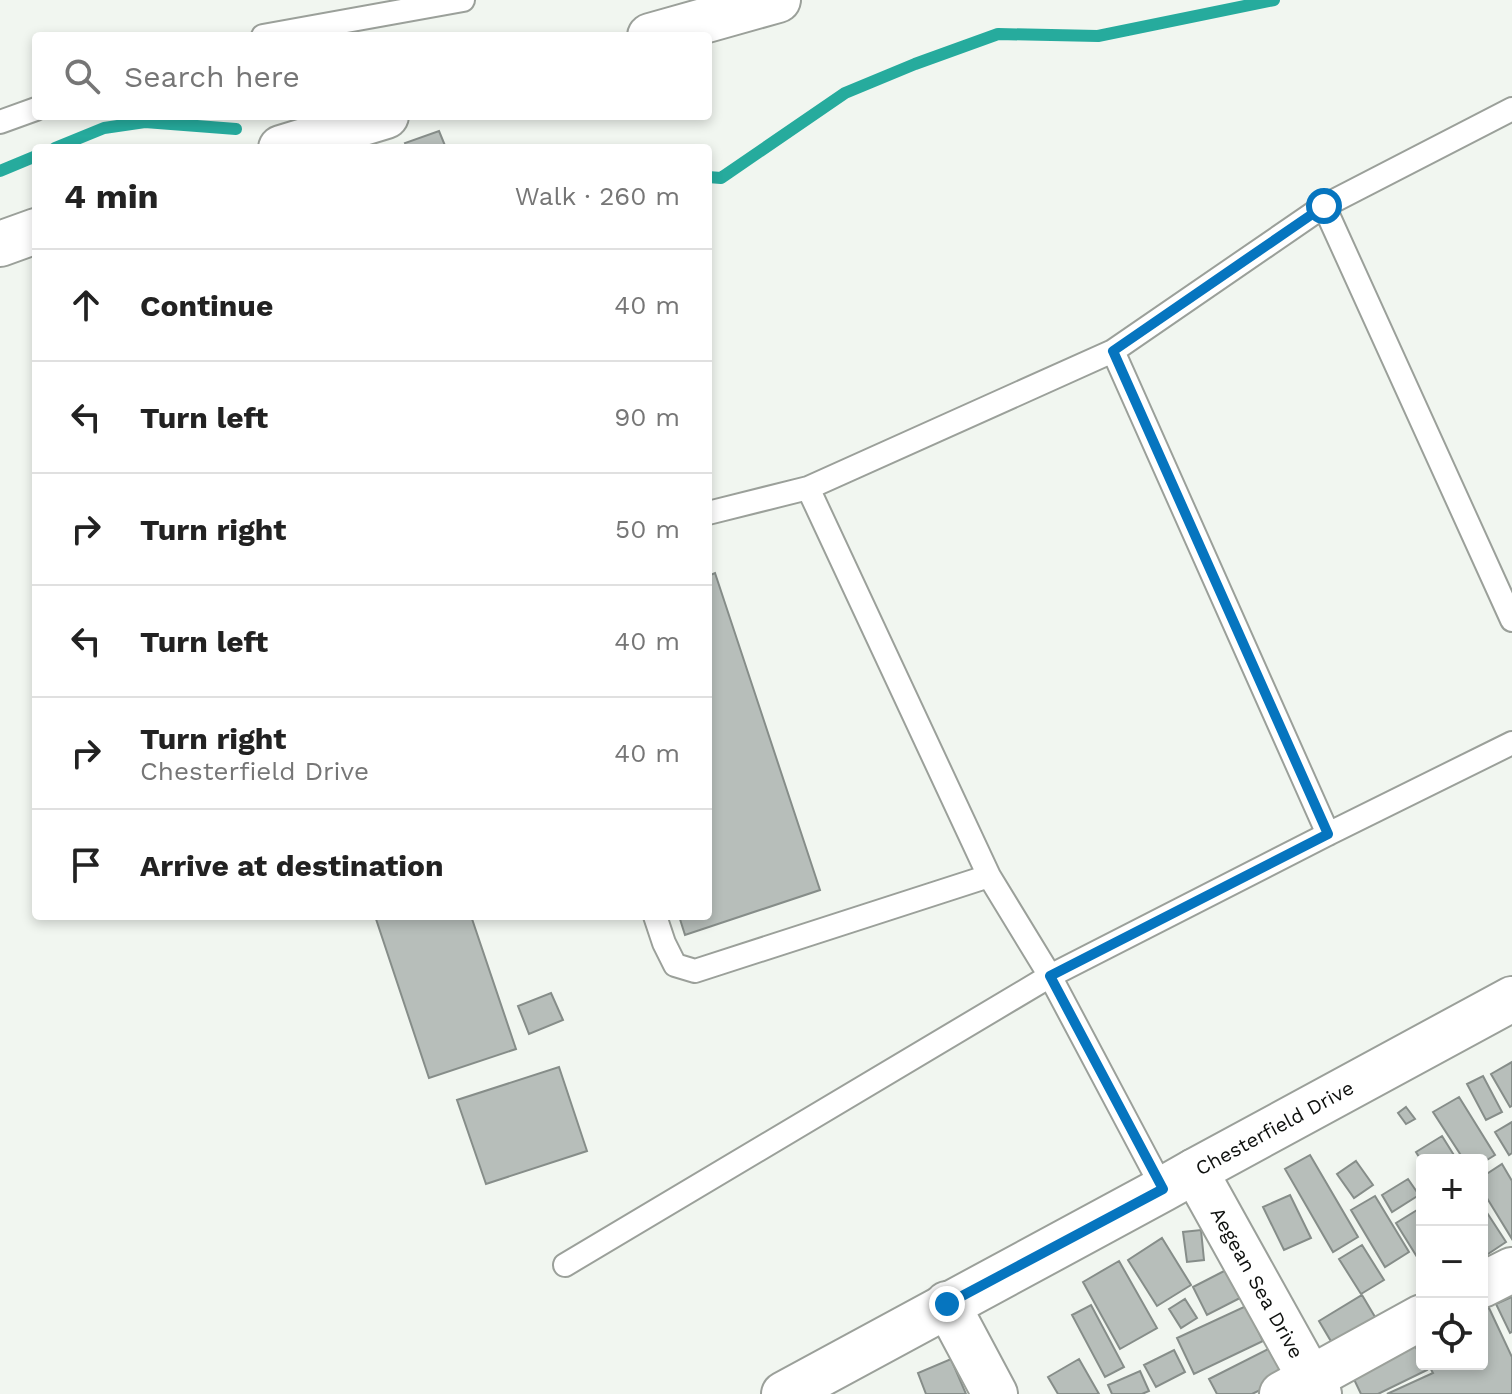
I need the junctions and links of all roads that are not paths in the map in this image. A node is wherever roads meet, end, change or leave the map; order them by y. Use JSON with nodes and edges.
{"nodes":[{"id":1,"x":463,"y":0,"type":"edge"},
{"id":2,"x":778,"y":0,"type":"edge"},
{"id":3,"x":285,"y":32,"type":"edge"},
{"id":4,"x":664,"y":32,"type":"edge"},
{"id":5,"x":1512,"y":109,"type":"edge"},
{"id":6,"x":32,"y":110,"type":"edge"},
{"id":7,"x":373,"y":120,"type":"edge"},
{"id":8,"x":0,"y":122,"type":"edge"},
{"id":9,"x":294,"y":144,"type":"edge"},
{"id":10,"x":1324,"y":206,"type":"junction"},
{"id":11,"x":32,"y":232,"type":"edge"},
{"id":12,"x":0,"y":244,"type":"edge"},
{"id":13,"x":1113,"y":351,"type":"junction"},
{"id":14,"x":808,"y":488,"type":"junction"},
{"id":15,"x":712,"y":512,"type":"edge"},
{"id":16,"x":1512,"y":620,"type":"edge"},
{"id":17,"x":1512,"y":743,"type":"edge"},
{"id":18,"x":1328,"y":834,"type":"junction"},
{"id":19,"x":989,"y":876,"type":"junction"},
{"id":20,"x":656,"y":920,"type":"edge"},
{"id":21,"x":1050,"y":976,"type":"junction"},
{"id":22,"x":1512,"y":999,"type":"edge"},
{"id":23,"x":1179,"y":1180,"type":"junction"},
{"id":24,"x":565,"y":1265,"type":"dead end"},
{"id":25,"x":1512,"y":1270,"type":"edge"},
{"id":26,"x":1488,"y":1282,"type":"edge"},
{"id":27,"x":947,"y":1304,"type":"junction"},
{"id":28,"x":1416,"y":1321,"type":"edge"},
{"id":29,"x":1304,"y":1389,"type":"edge"},
{"id":30,"x":784,"y":1394,"type":"edge"},
{"id":31,"x":995,"y":1394,"type":"edge"}],
"edges":[{"from":1,"to":3,"type":"lane"},
{"from":2,"to":4,"type":"street"},
{"from":5,"to":10,"type":"lane"},
{"from":6,"to":8,"type":"lane"},
{"from":7,"to":9,"type":"street"},
{"from":10,"to":13,"type":"lane"},
{"from":10,"to":16,"type":"lane"},
{"from":11,"to":12,"type":"street"},
{"from":13,"to":14,"type":"lane"},
{"from":13,"to":18,"type":"lane"},
{"from":14,"to":15,"type":"lane"},
{"from":14,"to":19,"type":"lane"},
{"from":17,"to":18,"type":"lane"},
{"from":18,"to":21,"type":"lane"},
{"from":19,"to":20,"type":"lane"},
{"from":19,"to":21,"type":"lane"},
{"from":21,"to":23,"type":"lane"},
{"from":21,"to":24,"type":"lane"},
{"from":22,"to":23,"type":"street","name":"Chesterfield Drive"},
{"from":23,"to":27,"type":"street","name":"Chesterfield Drive"},
{"from":23,"to":29,"type":"street","name":"Aegean Sea Drive"},
{"from":25,"to":26,"type":"street"},
{"from":27,"to":30,"type":"street","name":"Chesterfield Drive"},
{"from":27,"to":31,"type":"street"},
{"from":28,"to":29,"type":"street"}]}
